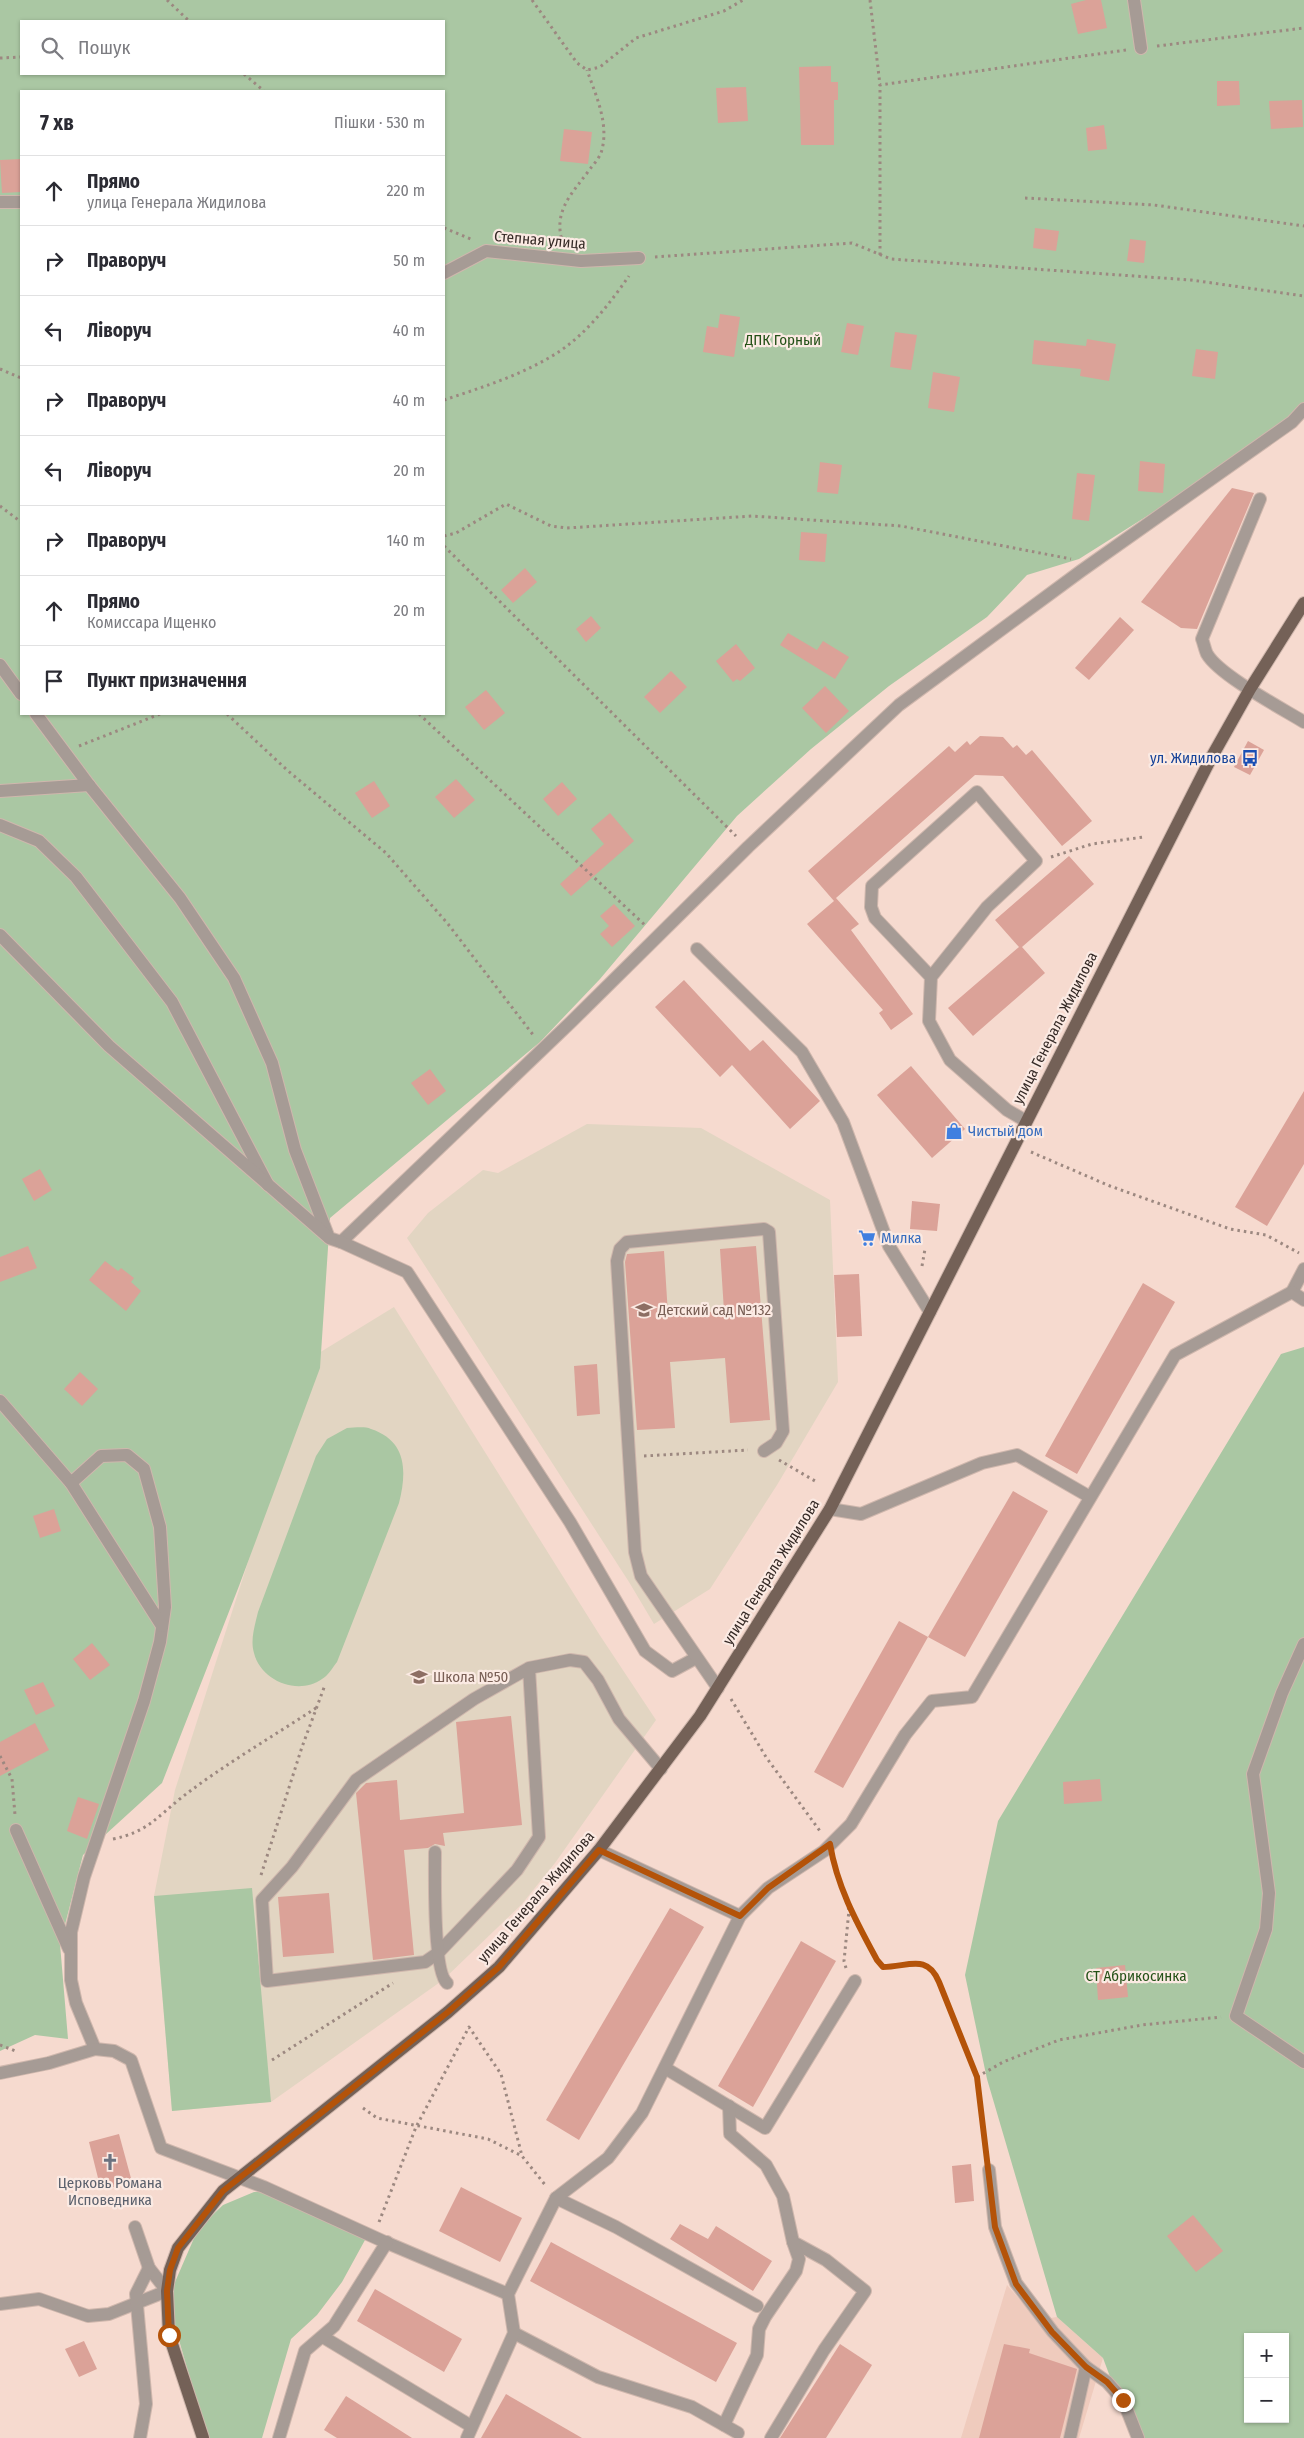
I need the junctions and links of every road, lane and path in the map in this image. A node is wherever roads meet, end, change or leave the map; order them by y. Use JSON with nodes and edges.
{"nodes":[{"id":1,"x":167,"y":0,"type":"edge"},
{"id":2,"x":532,"y":0,"type":"edge"},
{"id":3,"x":743,"y":0,"type":"edge"},
{"id":4,"x":870,"y":0,"type":"edge"},
{"id":5,"x":1134,"y":0,"type":"edge"},
{"id":6,"x":187,"y":20,"type":"edge"},
{"id":7,"x":1304,"y":28,"type":"edge"},
{"id":8,"x":1141,"y":48,"type":"junction"},
{"id":9,"x":20,"y":57,"type":"edge"},
{"id":10,"x":0,"y":58,"type":"edge"},
{"id":11,"x":588,"y":70,"type":"junction"},
{"id":12,"x":245,"y":75,"type":"edge"},
{"id":13,"x":880,"y":85,"type":"junction"},
{"id":14,"x":263,"y":90,"type":"edge"},
{"id":15,"x":1025,"y":198,"type":"dead end"},
{"id":16,"x":0,"y":202,"type":"edge"},
{"id":17,"x":20,"y":202,"type":"edge"},
{"id":18,"x":1304,"y":226,"type":"edge"},
{"id":19,"x":445,"y":228,"type":"edge"},
{"id":20,"x":486,"y":251,"type":"junction"},
{"id":21,"x":880,"y":255,"type":"junction"},
{"id":22,"x":638,"y":258,"type":"junction"},
{"id":23,"x":581,"y":261,"type":"junction"},
{"id":24,"x":445,"y":272,"type":"edge"},
{"id":25,"x":1304,"y":296,"type":"edge"},
{"id":26,"x":0,"y":370,"type":"edge"},
{"id":27,"x":20,"y":378,"type":"edge"},
{"id":28,"x":445,"y":400,"type":"edge"},
{"id":29,"x":1304,"y":409,"type":"edge"},
{"id":30,"x":1260,"y":499,"type":"dead end"},
{"id":31,"x":0,"y":506,"type":"edge"},
{"id":32,"x":20,"y":521,"type":"edge"},
{"id":33,"x":445,"y":536,"type":"edge"},
{"id":34,"x":445,"y":547,"type":"edge"},
{"id":35,"x":1081,"y":571,"type":"junction"},
{"id":36,"x":1304,"y":603,"type":"edge"},
{"id":37,"x":0,"y":665,"type":"edge"},
{"id":38,"x":1250,"y":689,"type":"junction"},
{"id":39,"x":20,"y":693,"type":"edge"},
{"id":40,"x":37,"y":715,"type":"edge"},
{"id":41,"x":157,"y":715,"type":"edge"},
{"id":42,"x":228,"y":715,"type":"edge"},
{"id":43,"x":420,"y":715,"type":"edge"},
{"id":44,"x":1304,"y":722,"type":"edge"},
{"id":45,"x":64,"y":752,"type":"junction"},
{"id":46,"x":89,"y":784,"type":"junction"},
{"id":47,"x":0,"y":791,"type":"edge"},
{"id":48,"x":0,"y":825,"type":"edge"},
{"id":49,"x":1144,"y":837,"type":"dead end"},
{"id":50,"x":748,"y":847,"type":"junction"},
{"id":51,"x":1036,"y":861,"type":"junction"},
{"id":52,"x":0,"y":935,"type":"edge"},
{"id":53,"x":658,"y":938,"type":"junction"},
{"id":54,"x":697,"y":949,"type":"dead end"},
{"id":55,"x":930,"y":977,"type":"junction"},
{"id":56,"x":543,"y":1048,"type":"junction"},
{"id":57,"x":1026,"y":1121,"type":"junction"},
{"id":58,"x":1031,"y":1152,"type":"dead end"},
{"id":59,"x":268,"y":1185,"type":"junction"},
{"id":60,"x":335,"y":1240,"type":"junction"},
{"id":61,"x":925,"y":1248,"type":"dead end"},
{"id":62,"x":1304,"y":1256,"type":"edge"},
{"id":63,"x":922,"y":1266,"type":"dead end"},
{"id":64,"x":1304,"y":1269,"type":"edge"},
{"id":65,"x":1292,"y":1292,"type":"junction"},
{"id":66,"x":1304,"y":1300,"type":"edge"},
{"id":67,"x":930,"y":1312,"type":"junction"},
{"id":68,"x":0,"y":1401,"type":"edge"},
{"id":69,"x":764,"y":1452,"type":"junction"},
{"id":70,"x":629,"y":1457,"type":"junction"},
{"id":71,"x":815,"y":1481,"type":"dead end"},
{"id":72,"x":71,"y":1483,"type":"junction"},
{"id":73,"x":1090,"y":1497,"type":"junction"},
{"id":74,"x":830,"y":1508,"type":"junction"},
{"id":75,"x":162,"y":1626,"type":"junction"},
{"id":76,"x":1304,"y":1644,"type":"edge"},
{"id":77,"x":696,"y":1658,"type":"junction"},
{"id":78,"x":529,"y":1668,"type":"junction"},
{"id":79,"x":325,"y":1685,"type":"dead end"},
{"id":80,"x":718,"y":1688,"type":"junction"},
{"id":81,"x":731,"y":1699,"type":"dead end"},
{"id":82,"x":316,"y":1708,"type":"junction"},
{"id":83,"x":0,"y":1756,"type":"edge"},
{"id":84,"x":661,"y":1769,"type":"junction"},
{"id":85,"x":16,"y":1830,"type":"joint"},
{"id":86,"x":97,"y":1839,"type":"junction"},
{"id":87,"x":830,"y":1844,"type":"junction"},
{"id":88,"x":599,"y":1850,"type":"junction"},
{"id":89,"x":435,"y":1852,"type":"dead end"},
{"id":90,"x":261,"y":1876,"type":"dead end"},
{"id":91,"x":850,"y":1910,"type":"junction"},
{"id":92,"x":740,"y":1916,"type":"junction"},
{"id":93,"x":70,"y":1952,"type":"junction"},
{"id":94,"x":438,"y":1953,"type":"junction"},
{"id":95,"x":401,"y":1978,"type":"dead end"},
{"id":96,"x":855,"y":1981,"type":"joint"},
{"id":97,"x":446,"y":1983,"type":"dead end"},
{"id":98,"x":1236,"y":2016,"type":"junction"},
{"id":99,"x":95,"y":2049,"type":"junction"},
{"id":100,"x":272,"y":2060,"type":"dead end"},
{"id":101,"x":1304,"y":2062,"type":"edge"},
{"id":102,"x":665,"y":2068,"type":"junction"},
{"id":103,"x":0,"y":2073,"type":"edge"},
{"id":104,"x":977,"y":2077,"type":"junction"},
{"id":105,"x":729,"y":2106,"type":"junction"},
{"id":106,"x":363,"y":2108,"type":"dead end"},
{"id":107,"x":416,"y":2127,"type":"junction"},
{"id":108,"x":522,"y":2156,"type":"junction"},
{"id":109,"x":989,"y":2170,"type":"joint"},
{"id":110,"x":237,"y":2178,"type":"junction"},
{"id":111,"x":556,"y":2198,"type":"junction"},
{"id":112,"x":135,"y":2227,"type":"dead end"},
{"id":113,"x":374,"y":2237,"type":"junction"},
{"id":114,"x":386,"y":2242,"type":"junction"},
{"id":115,"x":794,"y":2242,"type":"junction"},
{"id":116,"x":149,"y":2268,"type":"junction"},
{"id":117,"x":167,"y":2291,"type":"junction"},
{"id":118,"x":508,"y":2294,"type":"junction"},
{"id":119,"x":0,"y":2304,"type":"edge"},
{"id":120,"x":137,"y":2304,"type":"junction"},
{"id":121,"x":757,"y":2306,"type":"dead end"},
{"id":122,"x":514,"y":2333,"type":"junction"},
{"id":123,"x":323,"y":2337,"type":"junction"},
{"id":124,"x":1086,"y":2367,"type":"junction"},
{"id":125,"x":724,"y":2425,"type":"junction"},
{"id":126,"x":469,"y":2432,"type":"edge"},
{"id":127,"x":738,"y":2433,"type":"dead end"},
{"id":128,"x":140,"y":2438,"type":"edge"},
{"id":129,"x":201,"y":2438,"type":"edge"},
{"id":130,"x":279,"y":2438,"type":"edge"},
{"id":131,"x":771,"y":2438,"type":"edge"},
{"id":132,"x":1070,"y":2438,"type":"edge"},
{"id":133,"x":1138,"y":2438,"type":"edge"}],
"edges":[{"from":1,"to":6,"type":"path"},
{"from":2,"to":11,"type":"path"},
{"from":3,"to":11,"type":"path"},
{"from":4,"to":13,"type":"path"},
{"from":5,"to":8,"type":"street"},
{"from":7,"to":8,"type":"path"},
{"from":8,"to":13,"type":"path"},
{"from":9,"to":10,"type":"path"},
{"from":11,"to":23,"type":"path"},
{"from":12,"to":14,"type":"path"},
{"from":13,"to":21,"type":"path"},
{"from":15,"to":18,"type":"path"},
{"from":16,"to":17,"type":"street"},
{"from":19,"to":20,"type":"path"},
{"from":20,"to":23,"type":"street","name":"Степная улица"},
{"from":20,"to":24,"type":"street","name":"Степная улица"},
{"from":21,"to":22,"type":"path"},
{"from":21,"to":25,"type":"path"},
{"from":22,"to":23,"type":"street","name":"Степная улица"},
{"from":22,"to":28,"type":"path"},
{"from":26,"to":27,"type":"path"},
{"from":29,"to":35,"type":"street"},
{"from":30,"to":38,"type":"street"},
{"from":31,"to":32,"type":"path"},
{"from":33,"to":35,"type":"path"},
{"from":34,"to":50,"type":"path"},
{"from":35,"to":50,"type":"street"},
{"from":36,"to":38,"type":"main road","name":"улица Генерала Жидилова"},
{"from":37,"to":39,"type":"street"},
{"from":38,"to":44,"type":"street"},
{"from":38,"to":57,"type":"main road","name":"улица Генерала Жидилова"},
{"from":40,"to":45,"type":"street"},
{"from":41,"to":45,"type":"path"},
{"from":42,"to":56,"type":"path"},
{"from":43,"to":53,"type":"path"},
{"from":45,"to":46,"type":"street"},
{"from":46,"to":47,"type":"street"},
{"from":46,"to":60,"type":"street"},
{"from":48,"to":59,"type":"street"},
{"from":49,"to":51,"type":"path"},
{"from":50,"to":53,"type":"street"},
{"from":51,"to":55,"type":"street"},
{"from":51,"to":55,"type":"street"},
{"from":52,"to":59,"type":"street"},
{"from":53,"to":56,"type":"street"},
{"from":54,"to":67,"type":"street"},
{"from":55,"to":57,"type":"street"},
{"from":56,"to":60,"type":"street"},
{"from":57,"to":67,"type":"main road","name":"улица Генерала Жидилова"},
{"from":58,"to":62,"type":"path"},
{"from":59,"to":60,"type":"street"},
{"from":60,"to":77,"type":"street"},
{"from":61,"to":63,"type":"path"},
{"from":64,"to":65,"type":"street"},
{"from":65,"to":66,"type":"street"},
{"from":65,"to":73,"type":"street"},
{"from":67,"to":74,"type":"main road","name":"улица Генерала Жидилова"},
{"from":68,"to":72,"type":"street"},
{"from":69,"to":70,"type":"path"},
{"from":69,"to":70,"type":"street"},
{"from":69,"to":71,"type":"path"},
{"from":70,"to":77,"type":"street"},
{"from":72,"to":75,"type":"street"},
{"from":72,"to":75,"type":"street"},
{"from":73,"to":74,"type":"street"},
{"from":73,"to":87,"type":"street"},
{"from":74,"to":80,"type":"main road","name":"улица Генерала Жидилова"},
{"from":75,"to":86,"type":"street"},
{"from":76,"to":98,"type":"street"},
{"from":77,"to":80,"type":"street"},
{"from":78,"to":84,"type":"street"},
{"from":78,"to":94,"type":"street"},
{"from":78,"to":94,"type":"street"},
{"from":79,"to":82,"type":"path"},
{"from":80,"to":84,"type":"main road","name":"улица Генерала Жидилова"},
{"from":81,"to":87,"type":"path"},
{"from":82,"to":86,"type":"path"},
{"from":82,"to":90,"type":"path"},
{"from":83,"to":85,"type":"path"},
{"from":84,"to":88,"type":"main road","name":"улица Генерала Жидилова"},
{"from":85,"to":93,"type":"street"},
{"from":86,"to":93,"type":"street"},
{"from":87,"to":91,"type":"path"},
{"from":87,"to":92,"type":"street"},
{"from":88,"to":92,"type":"street"},
{"from":88,"to":110,"type":"main road","name":"улица Генерала Жидилова"},
{"from":89,"to":94,"type":"street"},
{"from":91,"to":96,"type":"path"},
{"from":91,"to":104,"type":"path"},
{"from":92,"to":102,"type":"street"},
{"from":93,"to":99,"type":"street"},
{"from":94,"to":97,"type":"street"},
{"from":95,"to":100,"type":"path"},
{"from":96,"to":105,"type":"street"},
{"from":98,"to":101,"type":"street"},
{"from":98,"to":104,"type":"path"},
{"from":99,"to":103,"type":"street"},
{"from":99,"to":110,"type":"street"},
{"from":102,"to":105,"type":"street"},
{"from":102,"to":111,"type":"street"},
{"from":104,"to":109,"type":"path"},
{"from":105,"to":115,"type":"street"},
{"from":106,"to":107,"type":"path"},
{"from":107,"to":108,"type":"path"},
{"from":107,"to":108,"type":"path"},
{"from":107,"to":113,"type":"path"},
{"from":108,"to":111,"type":"path"},
{"from":109,"to":124,"type":"street"},
{"from":110,"to":113,"type":"street"},
{"from":110,"to":117,"type":"main road","name":"улица Генерала Жидилова"},
{"from":111,"to":118,"type":"street"},
{"from":111,"to":121,"type":"street"},
{"from":112,"to":116,"type":"street"},
{"from":113,"to":114,"type":"street"},
{"from":114,"to":118,"type":"street"},
{"from":114,"to":123,"type":"street"},
{"from":115,"to":125,"type":"street"},
{"from":115,"to":131,"type":"street"},
{"from":116,"to":117,"type":"street"},
{"from":116,"to":120,"type":"street"},
{"from":117,"to":120,"type":"street"},
{"from":117,"to":129,"type":"main road","name":"улица Генерала Жидилова"},
{"from":118,"to":122,"type":"street"},
{"from":119,"to":120,"type":"street"},
{"from":120,"to":128,"type":"street"},
{"from":122,"to":125,"type":"street"},
{"from":122,"to":126,"type":"street"},
{"from":123,"to":126,"type":"street"},
{"from":123,"to":130,"type":"street"},
{"from":124,"to":132,"type":"street"},
{"from":124,"to":133,"type":"street"},
{"from":125,"to":127,"type":"street"}]}
